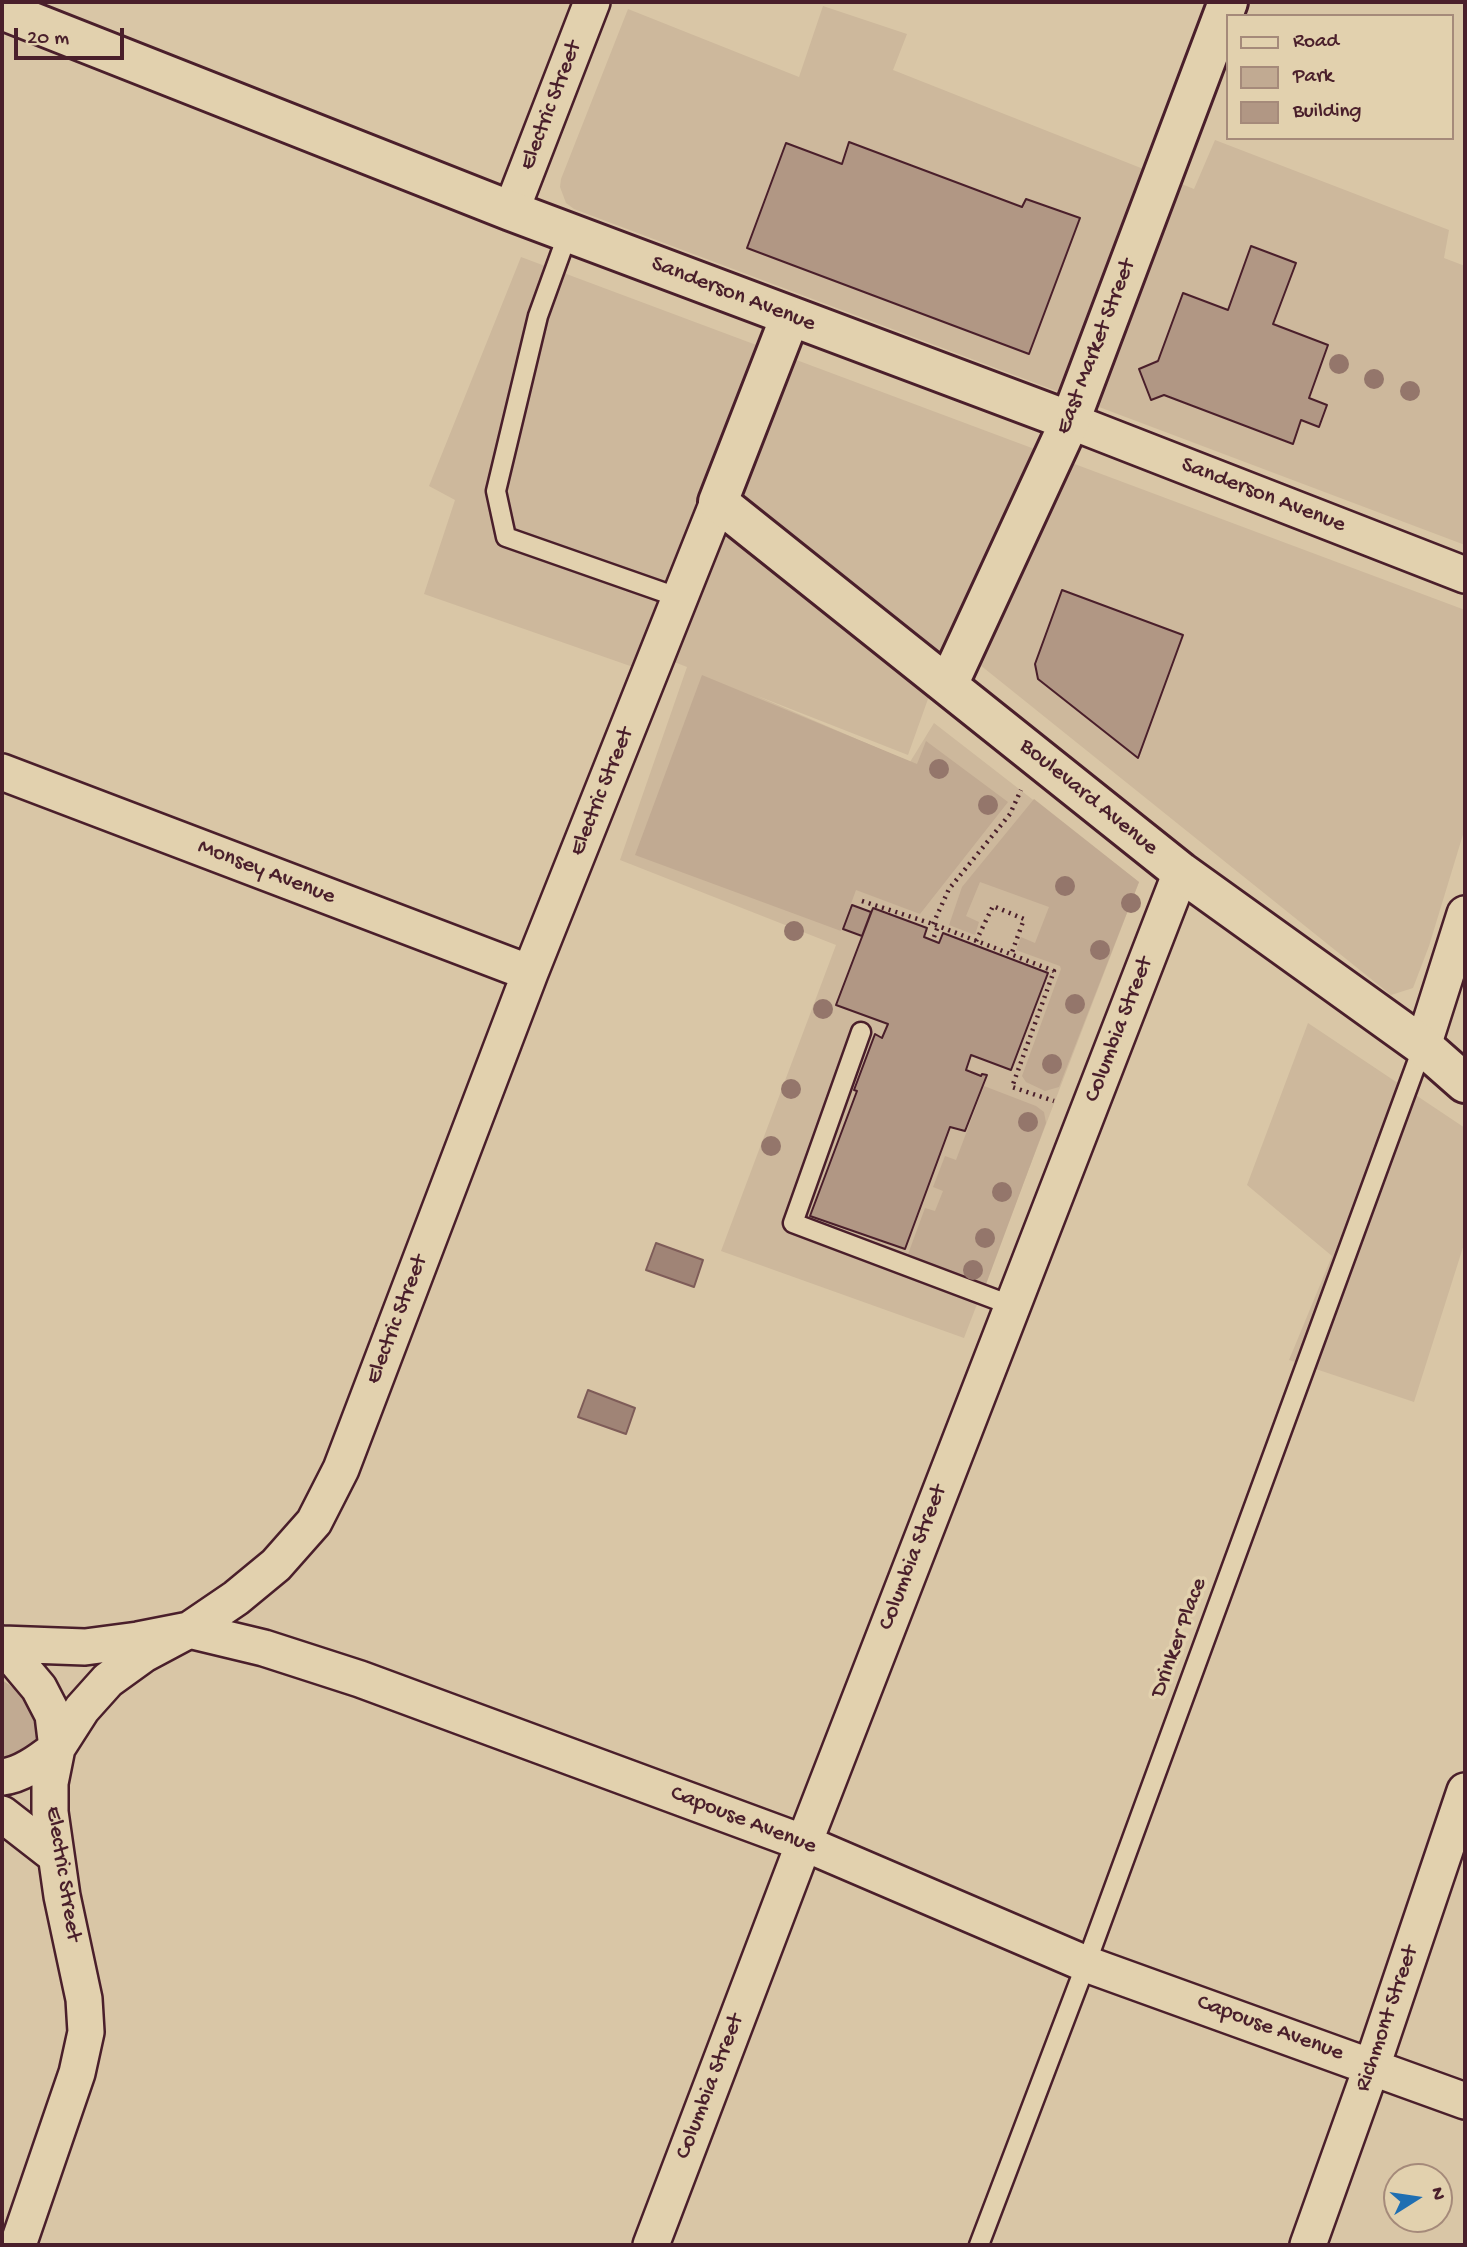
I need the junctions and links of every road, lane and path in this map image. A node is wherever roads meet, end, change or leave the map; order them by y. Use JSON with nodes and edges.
{"nodes":[{"id":1,"x":592,"y":2,"type":"edge"},
{"id":2,"x":1227,"y":2,"type":"edge"},
{"id":3,"x":2,"y":10,"type":"edge"},
{"id":4,"x":512,"y":211,"type":"junction"},
{"id":5,"x":568,"y":233,"type":"junction"},
{"id":6,"x":790,"y":317,"type":"junction"},
{"id":7,"x":1070,"y":421,"type":"junction"},
{"id":8,"x":718,"y":502,"type":"junction"},
{"id":9,"x":1465,"y":575,"type":"edge"},
{"id":10,"x":680,"y":598,"type":"junction"},
{"id":11,"x":948,"y":685,"type":"junction"},
{"id":12,"x":2,"y":772,"type":"edge"},
{"id":13,"x":1023,"y":786,"type":"dead end"},
{"id":14,"x":1181,"y":872,"type":"junction"},
{"id":15,"x":862,"y":901,"type":"dead end"},
{"id":16,"x":1465,"y":914,"type":"edge"},
{"id":17,"x":936,"y":925,"type":"junction"},
{"id":18,"x":934,"y":937,"type":"dead end"},
{"id":19,"x":976,"y":942,"type":"junction"},
{"id":20,"x":1011,"y":955,"type":"junction"},
{"id":21,"x":530,"y":973,"type":"junction"},
{"id":22,"x":861,"y":1032,"type":"dead end"},
{"id":23,"x":1423,"y":1046,"type":"junction"},
{"id":24,"x":1465,"y":1083,"type":"edge"},
{"id":25,"x":1062,"y":1104,"type":"dead end"},
{"id":26,"x":1013,"y":1306,"type":"junction"},
{"id":27,"x":189,"y":1630,"type":"junction"},
{"id":28,"x":2,"y":1644,"type":"edge"},
{"id":29,"x":57,"y":1748,"type":"junction"},
{"id":30,"x":2,"y":1777,"type":"edge"},
{"id":31,"x":1465,"y":1791,"type":"edge"},
{"id":32,"x":2,"y":1814,"type":"edge"},
{"id":33,"x":804,"y":1843,"type":"junction"},
{"id":34,"x":56,"y":1856,"type":"junction"},
{"id":35,"x":1086,"y":1964,"type":"junction"},
{"id":36,"x":1372,"y":2066,"type":"junction"},
{"id":37,"x":1465,"y":2101,"type":"edge"},
{"id":38,"x":18,"y":2245,"type":"edge"},
{"id":39,"x":650,"y":2245,"type":"edge"},
{"id":40,"x":979,"y":2245,"type":"edge"},
{"id":41,"x":1308,"y":2245,"type":"edge"}],
"edges":[{"from":1,"to":4,"type":"street","name":"Electric Street"},
{"from":2,"to":7,"type":"street","name":"East Market Street"},
{"from":3,"to":4,"type":"street","name":"Sanderson Avenue"},
{"from":4,"to":5,"type":"street","name":"Sanderson Avenue"},
{"from":5,"to":6,"type":"street","name":"Sanderson Avenue"},
{"from":5,"to":10,"type":"lane"},
{"from":6,"to":7,"type":"street","name":"Sanderson Avenue"},
{"from":6,"to":8,"type":"street","name":"Electric Street"},
{"from":7,"to":9,"type":"street","name":"Sanderson Avenue"},
{"from":7,"to":11,"type":"street","name":"East Market Street"},
{"from":8,"to":10,"type":"street","name":"Electric Street"},
{"from":8,"to":11,"type":"street","name":"Boulevard Avenue"},
{"from":10,"to":21,"type":"street","name":"Electric Street"},
{"from":11,"to":14,"type":"street","name":"Boulevard Avenue"},
{"from":12,"to":21,"type":"street","name":"Monsey Avenue"},
{"from":13,"to":17,"type":"path"},
{"from":14,"to":23,"type":"street","name":"Boulevard Avenue"},
{"from":14,"to":26,"type":"street","name":"Columbia Street"},
{"from":15,"to":17,"type":"path"},
{"from":16,"to":23,"type":"street"},
{"from":17,"to":18,"type":"path"},
{"from":17,"to":19,"type":"path"},
{"from":19,"to":20,"type":"path"},
{"from":19,"to":20,"type":"path"},
{"from":20,"to":25,"type":"path"},
{"from":21,"to":27,"type":"street","name":"Electric Street"},
{"from":22,"to":26,"type":"lane"},
{"from":23,"to":24,"type":"street","name":"Boulevard Avenue"},
{"from":23,"to":35,"type":"lane","name":"Drinker Place"},
{"from":26,"to":33,"type":"street","name":"Columbia Street"},
{"from":27,"to":28,"type":"street","name":"Capouse Avenue"},
{"from":27,"to":29,"type":"street","name":"Electric Street"},
{"from":27,"to":33,"type":"street","name":"Capouse Avenue"},
{"from":28,"to":29,"type":"street"},
{"from":29,"to":30,"type":"street"},
{"from":29,"to":34,"type":"street","name":"Electric Street"},
{"from":31,"to":36,"type":"street","name":"Richmont Street"},
{"from":32,"to":34,"type":"street"},
{"from":33,"to":35,"type":"street","name":"Capouse Avenue"},
{"from":33,"to":39,"type":"street","name":"Columbia Street"},
{"from":34,"to":38,"type":"street","name":"Electric Street"},
{"from":35,"to":36,"type":"street","name":"Capouse Avenue"},
{"from":35,"to":40,"type":"lane","name":"Drinker Place"},
{"from":36,"to":37,"type":"street","name":"Capouse Avenue"},
{"from":36,"to":41,"type":"street","name":"Richmont Street"}]}
